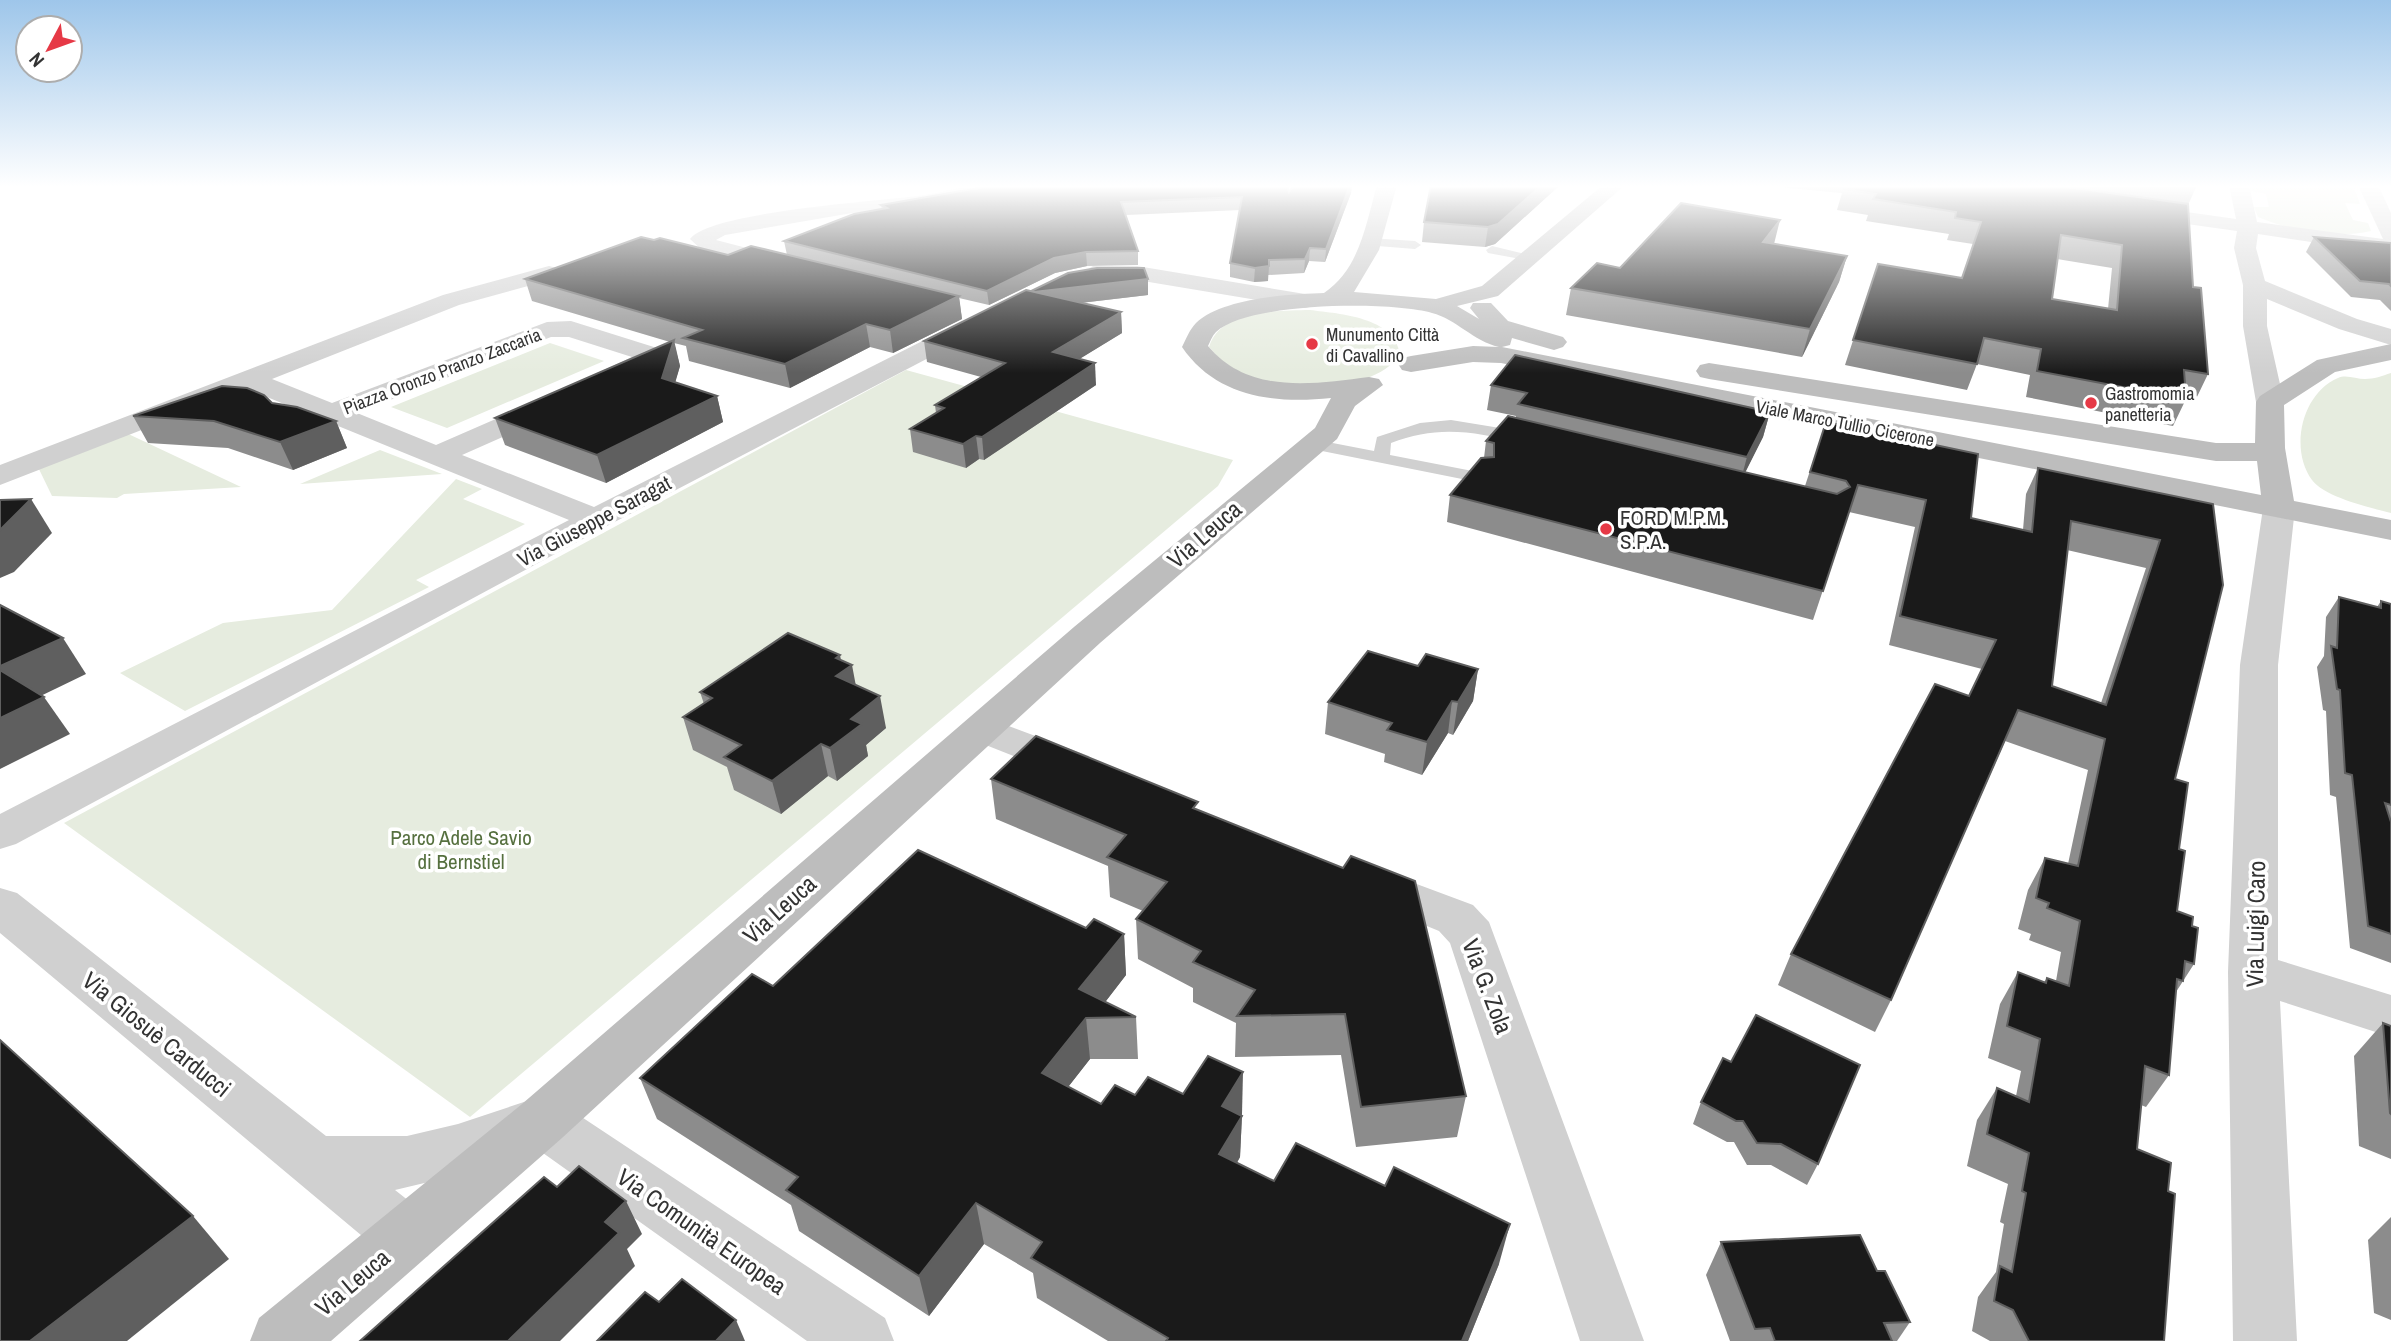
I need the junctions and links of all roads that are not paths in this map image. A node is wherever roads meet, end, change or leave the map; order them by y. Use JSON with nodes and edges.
{"nodes":[{"id":1,"x":714,"y":248,"type":"edge"},
{"id":2,"x":1368,"y":248,"type":"edge"},
{"id":3,"x":1542,"y":248,"type":"edge"},
{"id":4,"x":2245,"y":248,"type":"edge"},
{"id":5,"x":1492,"y":250,"type":"edge"},
{"id":6,"x":1531,"y":257,"type":"junction"},
{"id":7,"x":1361,"y":269,"type":"junction"},
{"id":8,"x":805,"y":270,"type":"edge"},
{"id":9,"x":549,"y":273,"type":"edge"},
{"id":10,"x":1061,"y":281,"type":"edge"},
{"id":11,"x":1205,"y":283,"type":"junction"},
{"id":12,"x":2255,"y":285,"type":"junction"},
{"id":13,"x":1317,"y":301,"type":"junction"},
{"id":14,"x":1400,"y":301,"type":"junction"},
{"id":15,"x":1480,"y":308,"type":"junction"},
{"id":16,"x":985,"y":312,"type":"edge"},
{"id":17,"x":1227,"y":318,"type":"junction"},
{"id":18,"x":2391,"y":337,"type":"edge"},
{"id":19,"x":2391,"y":352,"type":"edge"},
{"id":20,"x":1411,"y":364,"type":"junction"},
{"id":21,"x":249,"y":380,"type":"junction"},
{"id":22,"x":1369,"y":385,"type":"junction"},
{"id":23,"x":1273,"y":390,"type":"junction"},
{"id":24,"x":2270,"y":402,"type":"junction"},
{"id":25,"x":332,"y":413,"type":"junction"},
{"id":26,"x":1539,"y":442,"type":"edge"},
{"id":27,"x":1312,"y":444,"type":"junction"},
{"id":28,"x":2270,"y":448,"type":"junction"},
{"id":29,"x":437,"y":455,"type":"junction"},
{"id":30,"x":1381,"y":458,"type":"junction"},
{"id":31,"x":0,"y":476,"type":"edge"},
{"id":32,"x":1274,"y":476,"type":"junction"},
{"id":33,"x":1482,"y":478,"type":"edge"},
{"id":34,"x":2279,"y":508,"type":"junction"},
{"id":35,"x":595,"y":519,"type":"junction"},
{"id":36,"x":2391,"y":530,"type":"edge"},
{"id":37,"x":982,"y":729,"type":"junction"},
{"id":38,"x":1110,"y":780,"type":"edge"},
{"id":39,"x":0,"y":833,"type":"edge"},
{"id":40,"x":1328,"y":867,"type":"edge"},
{"id":41,"x":0,"y":906,"type":"edge"},
{"id":42,"x":2253,"y":972,"type":"junction"},
{"id":43,"x":2391,"y":1016,"type":"edge"},
{"id":44,"x":542,"y":1121,"type":"junction"},
{"id":45,"x":314,"y":1161,"type":"junction"},
{"id":46,"x":407,"y":1236,"type":"junction"},
{"id":47,"x":856,"y":1340,"type":"edge"},
{"id":48,"x":282,"y":1341,"type":"edge"},
{"id":49,"x":1612,"y":1341,"type":"edge"},
{"id":50,"x":2265,"y":1341,"type":"edge"}],
"edges":[{"from":1,"to":8,"type":"street"},
{"from":2,"to":7,"type":"main road"},
{"from":3,"to":6,"type":"main road"},
{"from":4,"to":12,"type":"street"},
{"from":5,"to":6,"type":"lane"},
{"from":6,"to":15,"type":"main road"},
{"from":7,"to":13,"type":"main road"},
{"from":7,"to":14,"type":"main road"},
{"from":9,"to":21,"type":"street"},
{"from":10,"to":11,"type":"street"},
{"from":11,"to":13,"type":"street"},
{"from":11,"to":17,"type":"street"},
{"from":12,"to":18,"type":"street"},
{"from":12,"to":24,"type":"street"},
{"from":13,"to":14,"type":"main road"},
{"from":13,"to":17,"type":"main road"},
{"from":14,"to":15,"type":"main road"},
{"from":14,"to":15,"type":"main road","name":"Viale Marco Tullio Cicerone"},
{"from":15,"to":20,"type":"main road"},
{"from":15,"to":28,"type":"main road","name":"Viale Marco Tullio Cicerone"},
{"from":16,"to":35,"type":"street","name":"Via Giuseppe Saragat"},
{"from":17,"to":23,"type":"main road"},
{"from":19,"to":24,"type":"main road"},
{"from":20,"to":22,"type":"main road"},
{"from":20,"to":34,"type":"main road","name":"Viale Marco Tullio Cicerone"},
{"from":21,"to":25,"type":"street","name":"Piazza Oronzo Pranzo Zaccaria"},
{"from":21,"to":31,"type":"street"},
{"from":22,"to":23,"type":"main road"},
{"from":22,"to":27,"type":"main road","name":"Via Leuca"},
{"from":23,"to":32,"type":"main road","name":"Via Leuca"},
{"from":24,"to":28,"type":"main road"},
{"from":25,"to":29,"type":"street","name":"Piazza Oronzo Pranzo Zaccaria"},
{"from":25,"to":29,"type":"street","name":"Piazza Oronzo Pranzo Zaccaria"},
{"from":26,"to":30,"type":"lane"},
{"from":27,"to":30,"type":"lane"},
{"from":27,"to":32,"type":"main road","name":"Via Leuca"},
{"from":28,"to":34,"type":"main road"},
{"from":29,"to":35,"type":"street","name":"Piazza Oronzo Pranzo Zaccaria"},
{"from":30,"to":33,"type":"lane"},
{"from":32,"to":37,"type":"main road","name":"Via Leuca"},
{"from":34,"to":36,"type":"main road","name":"Viale Marco Tullio Cicerone"},
{"from":34,"to":42,"type":"street","name":"Via Luigi Caro"},
{"from":35,"to":39,"type":"street","name":"Via Giuseppe Saragat"},
{"from":37,"to":38,"type":"street"},
{"from":37,"to":44,"type":"main road","name":"Via Leuca"},
{"from":40,"to":49,"type":"street","name":"Via G. Zola"},
{"from":41,"to":45,"type":"street","name":"Via Giosuè Carducci"},
{"from":42,"to":43,"type":"street"},
{"from":42,"to":50,"type":"street","name":"Via Luigi Caro"},
{"from":44,"to":45,"type":"street"},
{"from":44,"to":46,"type":"main road","name":"Via Leuca"},
{"from":44,"to":47,"type":"street","name":"Via Comunità Europea"},
{"from":45,"to":46,"type":"street","name":"Via Giosuè Carducci"},
{"from":46,"to":48,"type":"main road","name":"Via Leuca"}]}
